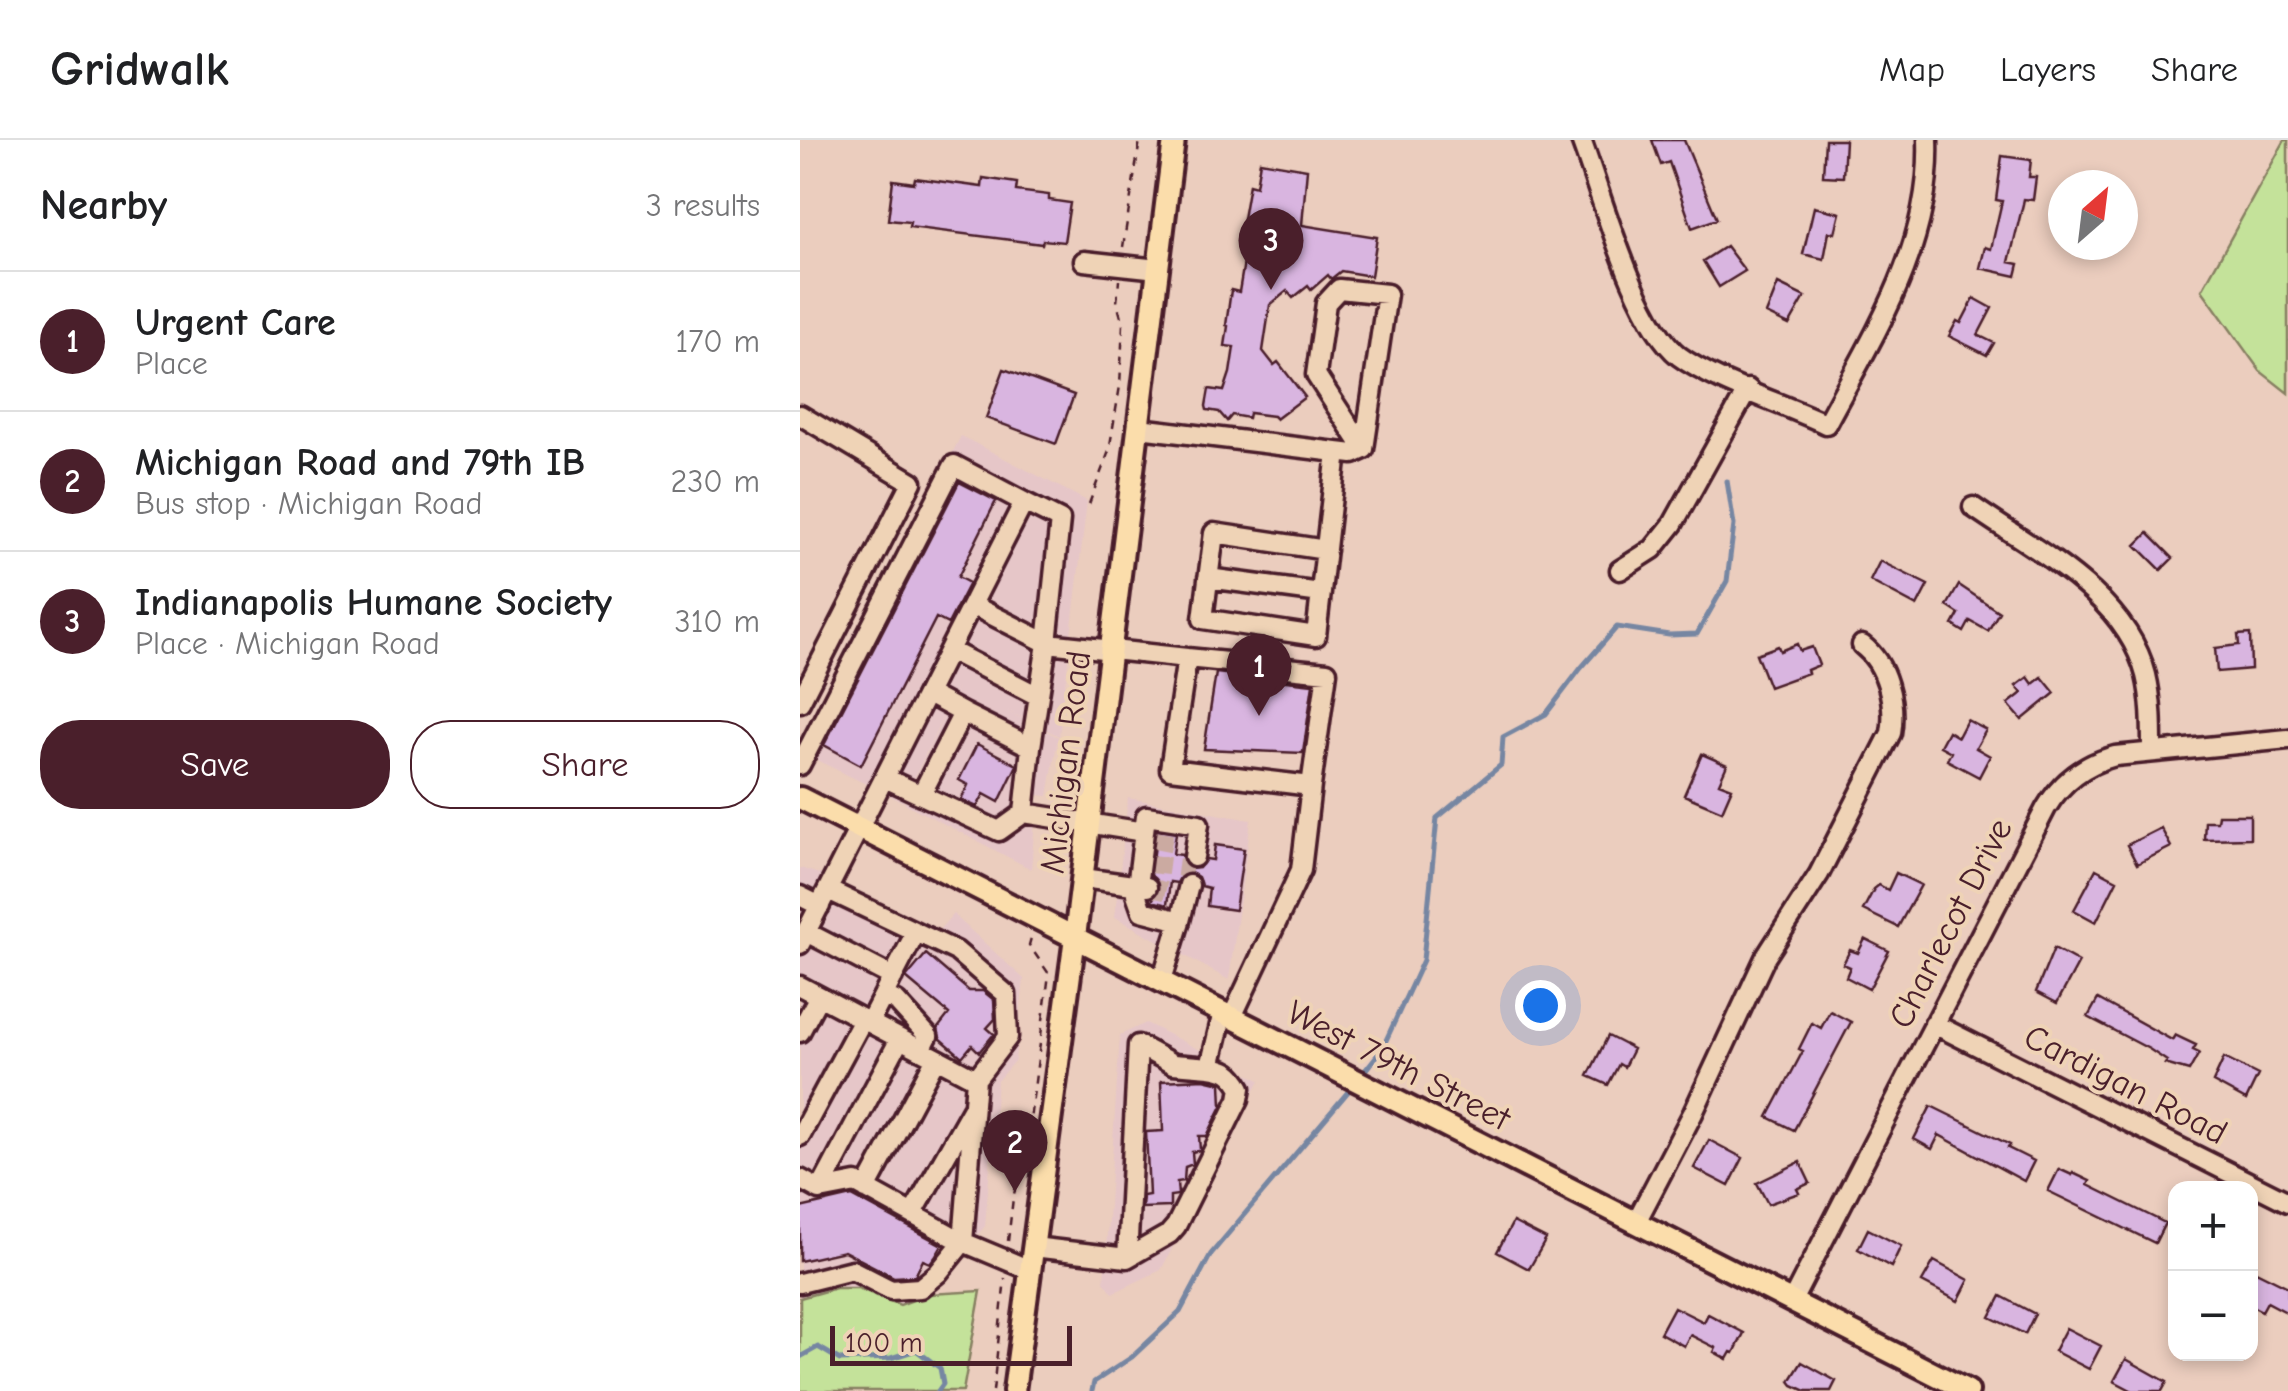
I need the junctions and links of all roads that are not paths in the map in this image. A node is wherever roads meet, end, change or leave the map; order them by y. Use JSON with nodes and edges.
{"nodes":[{"id":1,"x":1174,"y":140,"type":"edge"},
{"id":2,"x":1581,"y":140,"type":"edge"},
{"id":3,"x":1928,"y":140,"type":"edge"},
{"id":4,"x":1084,"y":261,"type":"dead end"},
{"id":5,"x":1158,"y":269,"type":"junction"},
{"id":6,"x":1748,"y":389,"type":"junction"},
{"id":7,"x":800,"y":415,"type":"edge"},
{"id":8,"x":1138,"y":428,"type":"junction"},
{"id":9,"x":1364,"y":449,"type":"junction"},
{"id":10,"x":1337,"y":452,"type":"junction"},
{"id":11,"x":1024,"y":502,"type":"junction"},
{"id":12,"x":1973,"y":507,"type":"dead end"},
{"id":13,"x":1326,"y":550,"type":"junction"},
{"id":14,"x":1620,"y":570,"type":"dead end"},
{"id":15,"x":1208,"y":578,"type":"junction"},
{"id":16,"x":1321,"y":593,"type":"junction"},
{"id":17,"x":972,"y":605,"type":"junction"},
{"id":18,"x":1046,"y":642,"type":"junction"},
{"id":19,"x":1862,"y":645,"type":"dead end"},
{"id":20,"x":950,"y":650,"type":"junction"},
{"id":21,"x":1111,"y":651,"type":"junction"},
{"id":22,"x":1187,"y":658,"type":"junction"},
{"id":23,"x":928,"y":694,"type":"junction"},
{"id":24,"x":1038,"y":696,"type":"junction"},
{"id":25,"x":800,"y":702,"type":"edge"},
{"id":26,"x":963,"y":713,"type":"junction"},
{"id":27,"x":2288,"y":740,"type":"edge"},
{"id":28,"x":1031,"y":747,"type":"junction"},
{"id":29,"x":2152,"y":751,"type":"junction"},
{"id":30,"x":800,"y":765,"type":"edge"},
{"id":31,"x":885,"y":778,"type":"junction"},
{"id":32,"x":1311,"y":786,"type":"junction"},
{"id":33,"x":921,"y":795,"type":"junction"},
{"id":34,"x":800,"y":798,"type":"edge"},
{"id":35,"x":1024,"y":814,"type":"junction"},
{"id":36,"x":1090,"y":824,"type":"junction"},
{"id":37,"x":860,"y":828,"type":"junction"},
{"id":38,"x":1147,"y":837,"type":"junction"},
{"id":39,"x":1175,"y":844,"type":"dead end"},
{"id":40,"x":1083,"y":878,"type":"junction"},
{"id":41,"x":1142,"y":886,"type":"junction"},
{"id":42,"x":1181,"y":890,"type":"dead end"},
{"id":43,"x":800,"y":896,"type":"edge"},
{"id":44,"x":824,"y":898,"type":"junction"},
{"id":45,"x":1180,"y":920,"type":"junction"},
{"id":46,"x":916,"y":932,"type":"junction"},
{"id":47,"x":1076,"y":937,"type":"junction"},
{"id":48,"x":803,"y":938,"type":"edge"},
{"id":49,"x":893,"y":977,"type":"junction"},
{"id":50,"x":1162,"y":980,"type":"junction"},
{"id":51,"x":800,"y":986,"type":"edge"},
{"id":52,"x":884,"y":995,"type":"junction"},
{"id":53,"x":819,"y":996,"type":"junction"},
{"id":54,"x":1228,"y":1014,"type":"junction"},
{"id":55,"x":866,"y":1021,"type":"junction"},
{"id":56,"x":1934,"y":1024,"type":"junction"},
{"id":57,"x":800,"y":1032,"type":"edge"},
{"id":58,"x":900,"y":1039,"type":"junction"},
{"id":59,"x":928,"y":1054,"type":"junction"},
{"id":60,"x":1210,"y":1066,"type":"junction"},
{"id":61,"x":976,"y":1080,"type":"junction"},
{"id":62,"x":975,"y":1104,"type":"junction"},
{"id":63,"x":800,"y":1136,"type":"edge"},
{"id":64,"x":800,"y":1179,"type":"edge"},
{"id":65,"x":866,"y":1188,"type":"junction"},
{"id":66,"x":820,"y":1190,"type":"junction"},
{"id":67,"x":2288,"y":1202,"type":"edge"},
{"id":68,"x":912,"y":1213,"type":"junction"},
{"id":69,"x":1636,"y":1222,"type":"junction"},
{"id":70,"x":964,"y":1242,"type":"junction"},
{"id":71,"x":1033,"y":1247,"type":"junction"},
{"id":72,"x":1127,"y":1258,"type":"junction"},
{"id":73,"x":1030,"y":1270,"type":"junction"},
{"id":74,"x":800,"y":1282,"type":"edge"},
{"id":75,"x":1792,"y":1301,"type":"junction"},
{"id":76,"x":1014,"y":1391,"type":"edge"},
{"id":77,"x":1968,"y":1391,"type":"edge"}],
"edges":[{"from":1,"to":5,"type":"main road","name":"Michigan Road"},
{"from":2,"to":6,"type":"street"},
{"from":3,"to":6,"type":"street"},
{"from":4,"to":5,"type":"street"},
{"from":5,"to":8,"type":"main road","name":"Michigan Road"},
{"from":6,"to":14,"type":"street"},
{"from":7,"to":25,"type":"street"},
{"from":8,"to":10,"type":"street"},
{"from":8,"to":21,"type":"main road","name":"Michigan Road"},
{"from":9,"to":9,"type":"street"},
{"from":9,"to":10,"type":"street"},
{"from":10,"to":13,"type":"street"},
{"from":11,"to":17,"type":"street"},
{"from":11,"to":18,"type":"street"},
{"from":11,"to":30,"type":"street"},
{"from":12,"to":29,"type":"street"},
{"from":13,"to":15,"type":"street"},
{"from":13,"to":16,"type":"street"},
{"from":15,"to":16,"type":"street"},
{"from":15,"to":16,"type":"street"},
{"from":17,"to":18,"type":"street"},
{"from":17,"to":20,"type":"street"},
{"from":18,"to":21,"type":"street"},
{"from":18,"to":24,"type":"street"},
{"from":19,"to":69,"type":"street"},
{"from":20,"to":23,"type":"street"},
{"from":20,"to":24,"type":"street"},
{"from":21,"to":22,"type":"street"},
{"from":21,"to":36,"type":"main road","name":"Michigan Road"},
{"from":22,"to":32,"type":"street"},
{"from":22,"to":32,"type":"street"},
{"from":23,"to":26,"type":"street"},
{"from":23,"to":31,"type":"street"},
{"from":24,"to":28,"type":"street"},
{"from":26,"to":28,"type":"street"},
{"from":26,"to":33,"type":"street"},
{"from":27,"to":29,"type":"street","name":"Charlecot Drive"},
{"from":28,"to":35,"type":"street"},
{"from":29,"to":56,"type":"street","name":"Charlecot Drive"},
{"from":31,"to":33,"type":"street"},
{"from":31,"to":37,"type":"street"},
{"from":32,"to":54,"type":"street"},
{"from":33,"to":35,"type":"street"},
{"from":34,"to":37,"type":"main road","name":"West 79th Street"},
{"from":35,"to":36,"type":"street"},
{"from":36,"to":38,"type":"street"},
{"from":36,"to":40,"type":"main road","name":"Michigan Road"},
{"from":37,"to":44,"type":"street"},
{"from":37,"to":47,"type":"main road","name":"West 79th Street"},
{"from":38,"to":39,"type":"street"},
{"from":38,"to":41,"type":"street"},
{"from":40,"to":41,"type":"street"},
{"from":40,"to":47,"type":"main road","name":"Michigan Road"},
{"from":41,"to":45,"type":"street"},
{"from":42,"to":45,"type":"street"},
{"from":43,"to":44,"type":"street"},
{"from":44,"to":46,"type":"street"},
{"from":44,"to":48,"type":"street"},
{"from":45,"to":50,"type":"street"},
{"from":46,"to":49,"type":"street"},
{"from":46,"to":61,"type":"street"},
{"from":47,"to":50,"type":"main road","name":"West 79th Street"},
{"from":47,"to":71,"type":"main road","name":"Michigan Road"},
{"from":48,"to":49,"type":"street"},
{"from":49,"to":52,"type":"street"},
{"from":50,"to":54,"type":"main road","name":"West 79th Street"},
{"from":51,"to":53,"type":"street"},
{"from":52,"to":55,"type":"street"},
{"from":52,"to":59,"type":"street"},
{"from":53,"to":55,"type":"street"},
{"from":53,"to":57,"type":"street"},
{"from":54,"to":60,"type":"street"},
{"from":54,"to":69,"type":"main road","name":"West 79th Street"},
{"from":55,"to":58,"type":"street"},
{"from":55,"to":63,"type":"street"},
{"from":56,"to":67,"type":"street","name":"Cardigan Road"},
{"from":56,"to":75,"type":"street","name":"Charlecot Drive"},
{"from":58,"to":59,"type":"street"},
{"from":58,"to":66,"type":"street"},
{"from":59,"to":61,"type":"street"},
{"from":59,"to":65,"type":"street"},
{"from":60,"to":72,"type":"street"},
{"from":60,"to":72,"type":"street"},
{"from":61,"to":62,"type":"street"},
{"from":62,"to":68,"type":"street"},
{"from":62,"to":70,"type":"street"},
{"from":64,"to":66,"type":"street"},
{"from":65,"to":66,"type":"street"},
{"from":65,"to":68,"type":"street"},
{"from":68,"to":70,"type":"street"},
{"from":69,"to":75,"type":"main road","name":"West 79th Street"},
{"from":70,"to":73,"type":"street"},
{"from":70,"to":74,"type":"street"},
{"from":71,"to":72,"type":"street"},
{"from":71,"to":73,"type":"main road","name":"Michigan Road"},
{"from":73,"to":76,"type":"main road","name":"Michigan Road"},
{"from":75,"to":77,"type":"main road","name":"West 79th Street"}]}
